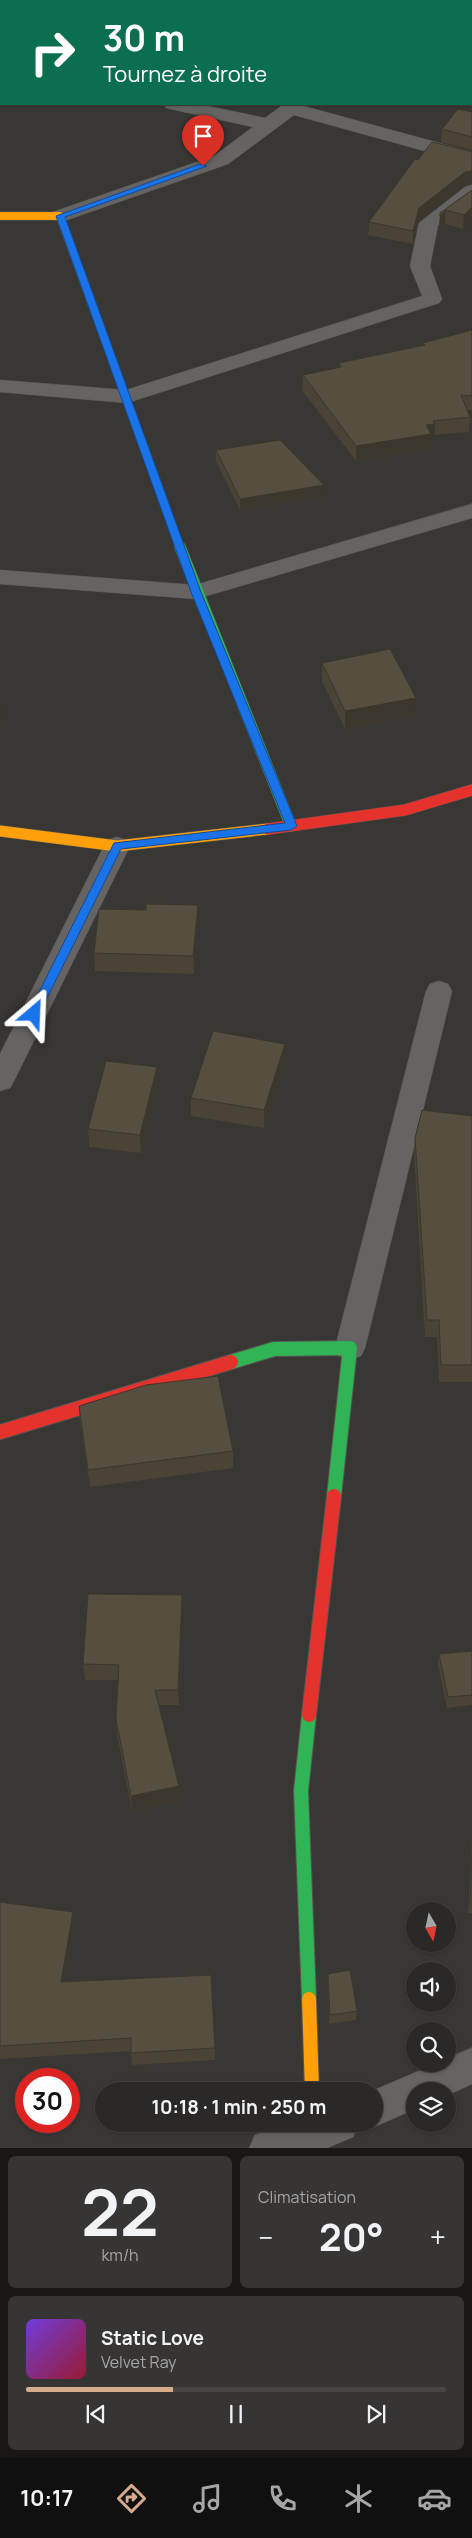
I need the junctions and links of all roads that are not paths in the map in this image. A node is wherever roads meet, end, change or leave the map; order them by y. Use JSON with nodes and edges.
{"nodes":[{"id":1,"x":178,"y":105,"type":"edge"},
{"id":2,"x":269,"y":125,"type":"junction"},
{"id":3,"x":472,"y":158,"type":"edge"},
{"id":4,"x":472,"y":191,"type":"edge"},
{"id":5,"x":0,"y":216,"type":"edge"},
{"id":6,"x":60,"y":216,"type":"junction"},
{"id":7,"x":0,"y":386,"type":"edge"},
{"id":8,"x":127,"y":397,"type":"junction"},
{"id":9,"x":472,"y":511,"type":"edge"},
{"id":10,"x":0,"y":577,"type":"edge"},
{"id":11,"x":196,"y":592,"type":"junction"},
{"id":12,"x":472,"y":790,"type":"edge"},
{"id":13,"x":291,"y":826,"type":"junction"},
{"id":14,"x":0,"y":831,"type":"edge"},
{"id":15,"x":117,"y":846,"type":"junction"},
{"id":16,"x":439,"y":991,"type":"dead end"},
{"id":17,"x":0,"y":1081,"type":"edge"},
{"id":18,"x":350,"y":1348,"type":"junction"},
{"id":19,"x":0,"y":1432,"type":"edge"},
{"id":20,"x":472,"y":2066,"type":"edge"},
{"id":21,"x":312,"y":2082,"type":"edge"},
{"id":22,"x":383,"y":2105,"type":"edge"},
{"id":23,"x":320,"y":2133,"type":"edge"},
{"id":24,"x":268,"y":2148,"type":"edge"}],
"edges":[{"from":1,"to":2,"type":"street"},
{"from":2,"to":3,"type":"street"},
{"from":2,"to":6,"type":"street"},
{"from":4,"to":8,"type":"street"},
{"from":5,"to":6,"type":"street"},
{"from":6,"to":8,"type":"street"},
{"from":7,"to":8,"type":"street"},
{"from":8,"to":11,"type":"street"},
{"from":9,"to":11,"type":"street"},
{"from":10,"to":11,"type":"street"},
{"from":11,"to":13,"type":"street"},
{"from":12,"to":13,"type":"street"},
{"from":13,"to":15,"type":"street"},
{"from":14,"to":15,"type":"street"},
{"from":15,"to":17,"type":"street"},
{"from":16,"to":18,"type":"street"},
{"from":18,"to":19,"type":"street"},
{"from":18,"to":21,"type":"street"},
{"from":20,"to":22,"type":"street"},
{"from":23,"to":24,"type":"street"}]}
